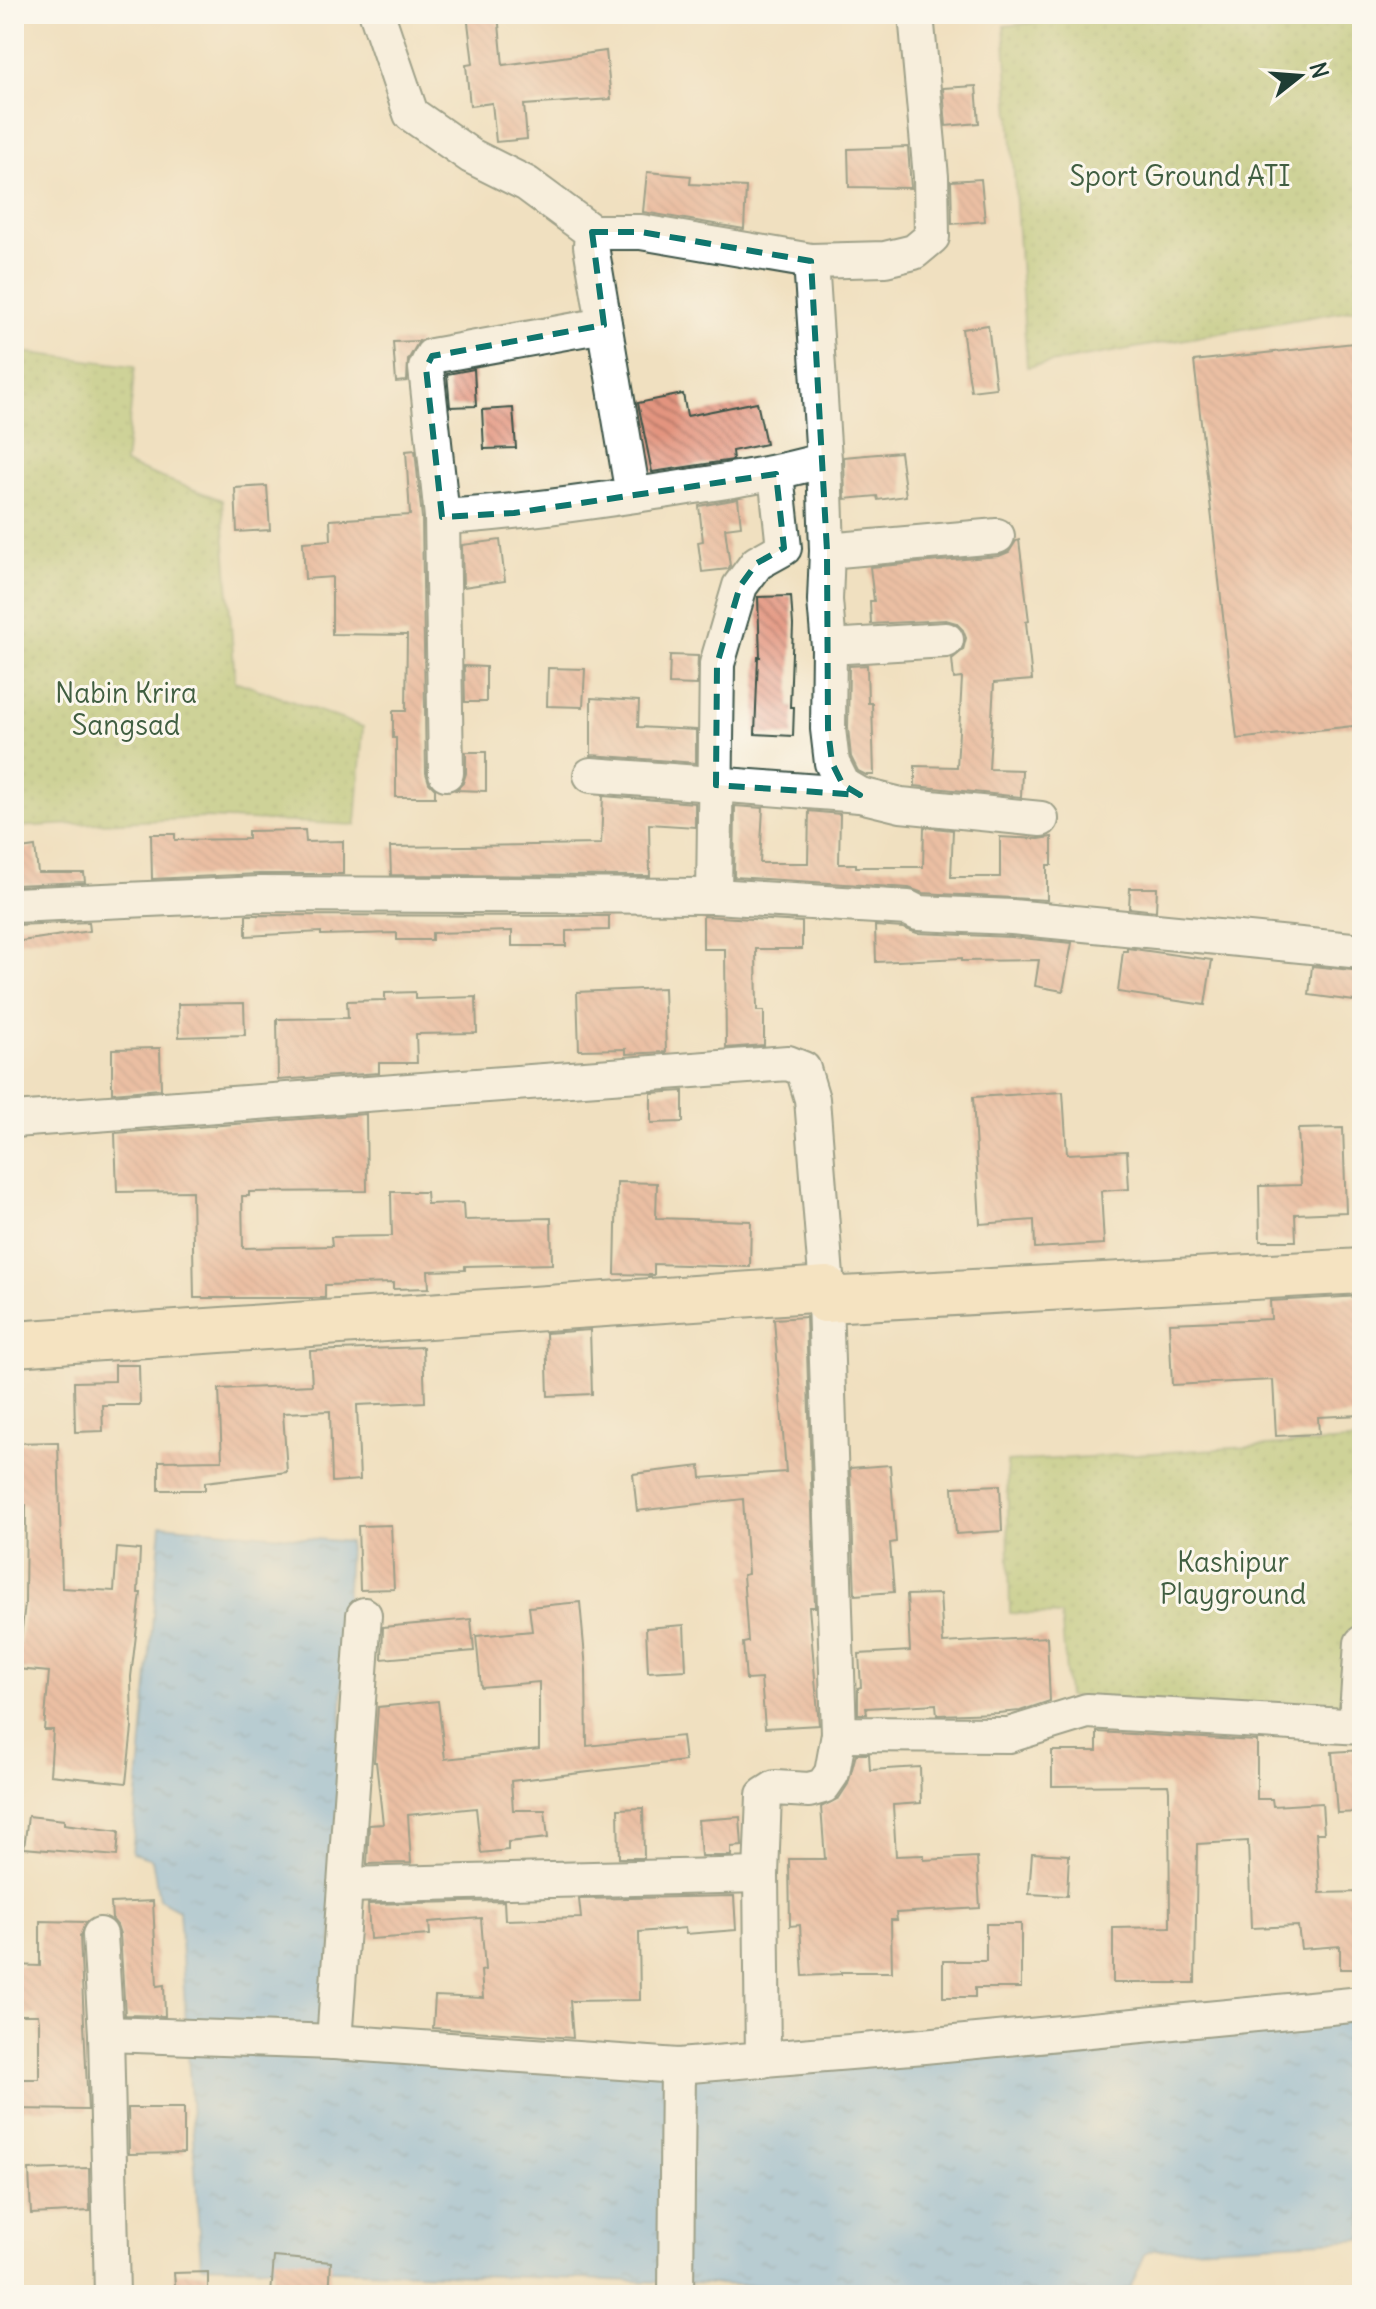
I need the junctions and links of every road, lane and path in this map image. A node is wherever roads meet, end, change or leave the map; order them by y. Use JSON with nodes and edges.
{"nodes":[{"id":1,"x":377,"y":14,"type":"edge"},
{"id":2,"x":916,"y":14,"type":"edge"},
{"id":3,"x":592,"y":232,"type":"junction"},
{"id":4,"x":811,"y":261,"type":"junction"},
{"id":5,"x":604,"y":325,"type":"junction"},
{"id":6,"x":824,"y":460,"type":"junction"},
{"id":7,"x":776,"y":474,"type":"junction"},
{"id":8,"x":633,"y":495,"type":"junction"},
{"id":9,"x":442,"y":517,"type":"junction"},
{"id":10,"x":997,"y":536,"type":"dead end"},
{"id":11,"x":827,"y":551,"type":"junction"},
{"id":12,"x":946,"y":640,"type":"dead end"},
{"id":13,"x":829,"y":647,"type":"junction"},
{"id":14,"x":446,"y":773,"type":"dead end"},
{"id":15,"x":591,"y":775,"type":"dead end"},
{"id":16,"x":716,"y":785,"type":"junction"},
{"id":17,"x":860,"y":795,"type":"junction"},
{"id":18,"x":1041,"y":819,"type":"dead end"},
{"id":19,"x":714,"y":896,"type":"junction"},
{"id":20,"x":14,"y":905,"type":"edge"},
{"id":21,"x":1362,"y":951,"type":"edge"},
{"id":22,"x":14,"y":1120,"type":"edge"},
{"id":23,"x":1362,"y":1271,"type":"edge"},
{"id":24,"x":826,"y":1295,"type":"junction"},
{"id":25,"x":14,"y":1344,"type":"edge"},
{"id":26,"x":364,"y":1615,"type":"dead end"},
{"id":27,"x":1362,"y":1643,"type":"edge"},
{"id":28,"x":1359,"y":1726,"type":"edge"},
{"id":29,"x":839,"y":1734,"type":"junction"},
{"id":30,"x":761,"y":1875,"type":"junction"},
{"id":31,"x":345,"y":1885,"type":"junction"},
{"id":32,"x":100,"y":1935,"type":"dead end"},
{"id":33,"x":1362,"y":2004,"type":"edge"},
{"id":34,"x":106,"y":2034,"type":"junction"},
{"id":35,"x":334,"y":2042,"type":"junction"},
{"id":36,"x":763,"y":2060,"type":"junction"},
{"id":37,"x":678,"y":2066,"type":"junction"},
{"id":38,"x":112,"y":2295,"type":"edge"},
{"id":39,"x":676,"y":2295,"type":"edge"}],
"edges":[{"from":1,"to":3,"type":"street"},
{"from":2,"to":4,"type":"street"},
{"from":3,"to":4,"type":"street"},
{"from":3,"to":5,"type":"street"},
{"from":4,"to":6,"type":"street"},
{"from":5,"to":8,"type":"street"},
{"from":5,"to":9,"type":"street"},
{"from":6,"to":7,"type":"street"},
{"from":6,"to":11,"type":"street"},
{"from":7,"to":8,"type":"street"},
{"from":7,"to":16,"type":"street"},
{"from":8,"to":9,"type":"street"},
{"from":9,"to":14,"type":"street"},
{"from":10,"to":11,"type":"street"},
{"from":11,"to":13,"type":"street"},
{"from":12,"to":13,"type":"street"},
{"from":13,"to":17,"type":"street"},
{"from":15,"to":16,"type":"street"},
{"from":16,"to":17,"type":"street"},
{"from":16,"to":19,"type":"street"},
{"from":17,"to":18,"type":"street"},
{"from":19,"to":20,"type":"street"},
{"from":19,"to":21,"type":"street"},
{"from":22,"to":24,"type":"street"},
{"from":23,"to":24,"type":"street"},
{"from":24,"to":25,"type":"street"},
{"from":24,"to":29,"type":"street"},
{"from":26,"to":31,"type":"street"},
{"from":27,"to":28,"type":"street"},
{"from":28,"to":29,"type":"street"},
{"from":29,"to":30,"type":"street"},
{"from":30,"to":31,"type":"street"},
{"from":30,"to":36,"type":"street"},
{"from":31,"to":35,"type":"street"},
{"from":32,"to":34,"type":"street"},
{"from":33,"to":36,"type":"street"},
{"from":34,"to":35,"type":"street"},
{"from":34,"to":38,"type":"street"},
{"from":35,"to":37,"type":"street"},
{"from":36,"to":37,"type":"street"},
{"from":37,"to":39,"type":"street"}]}
